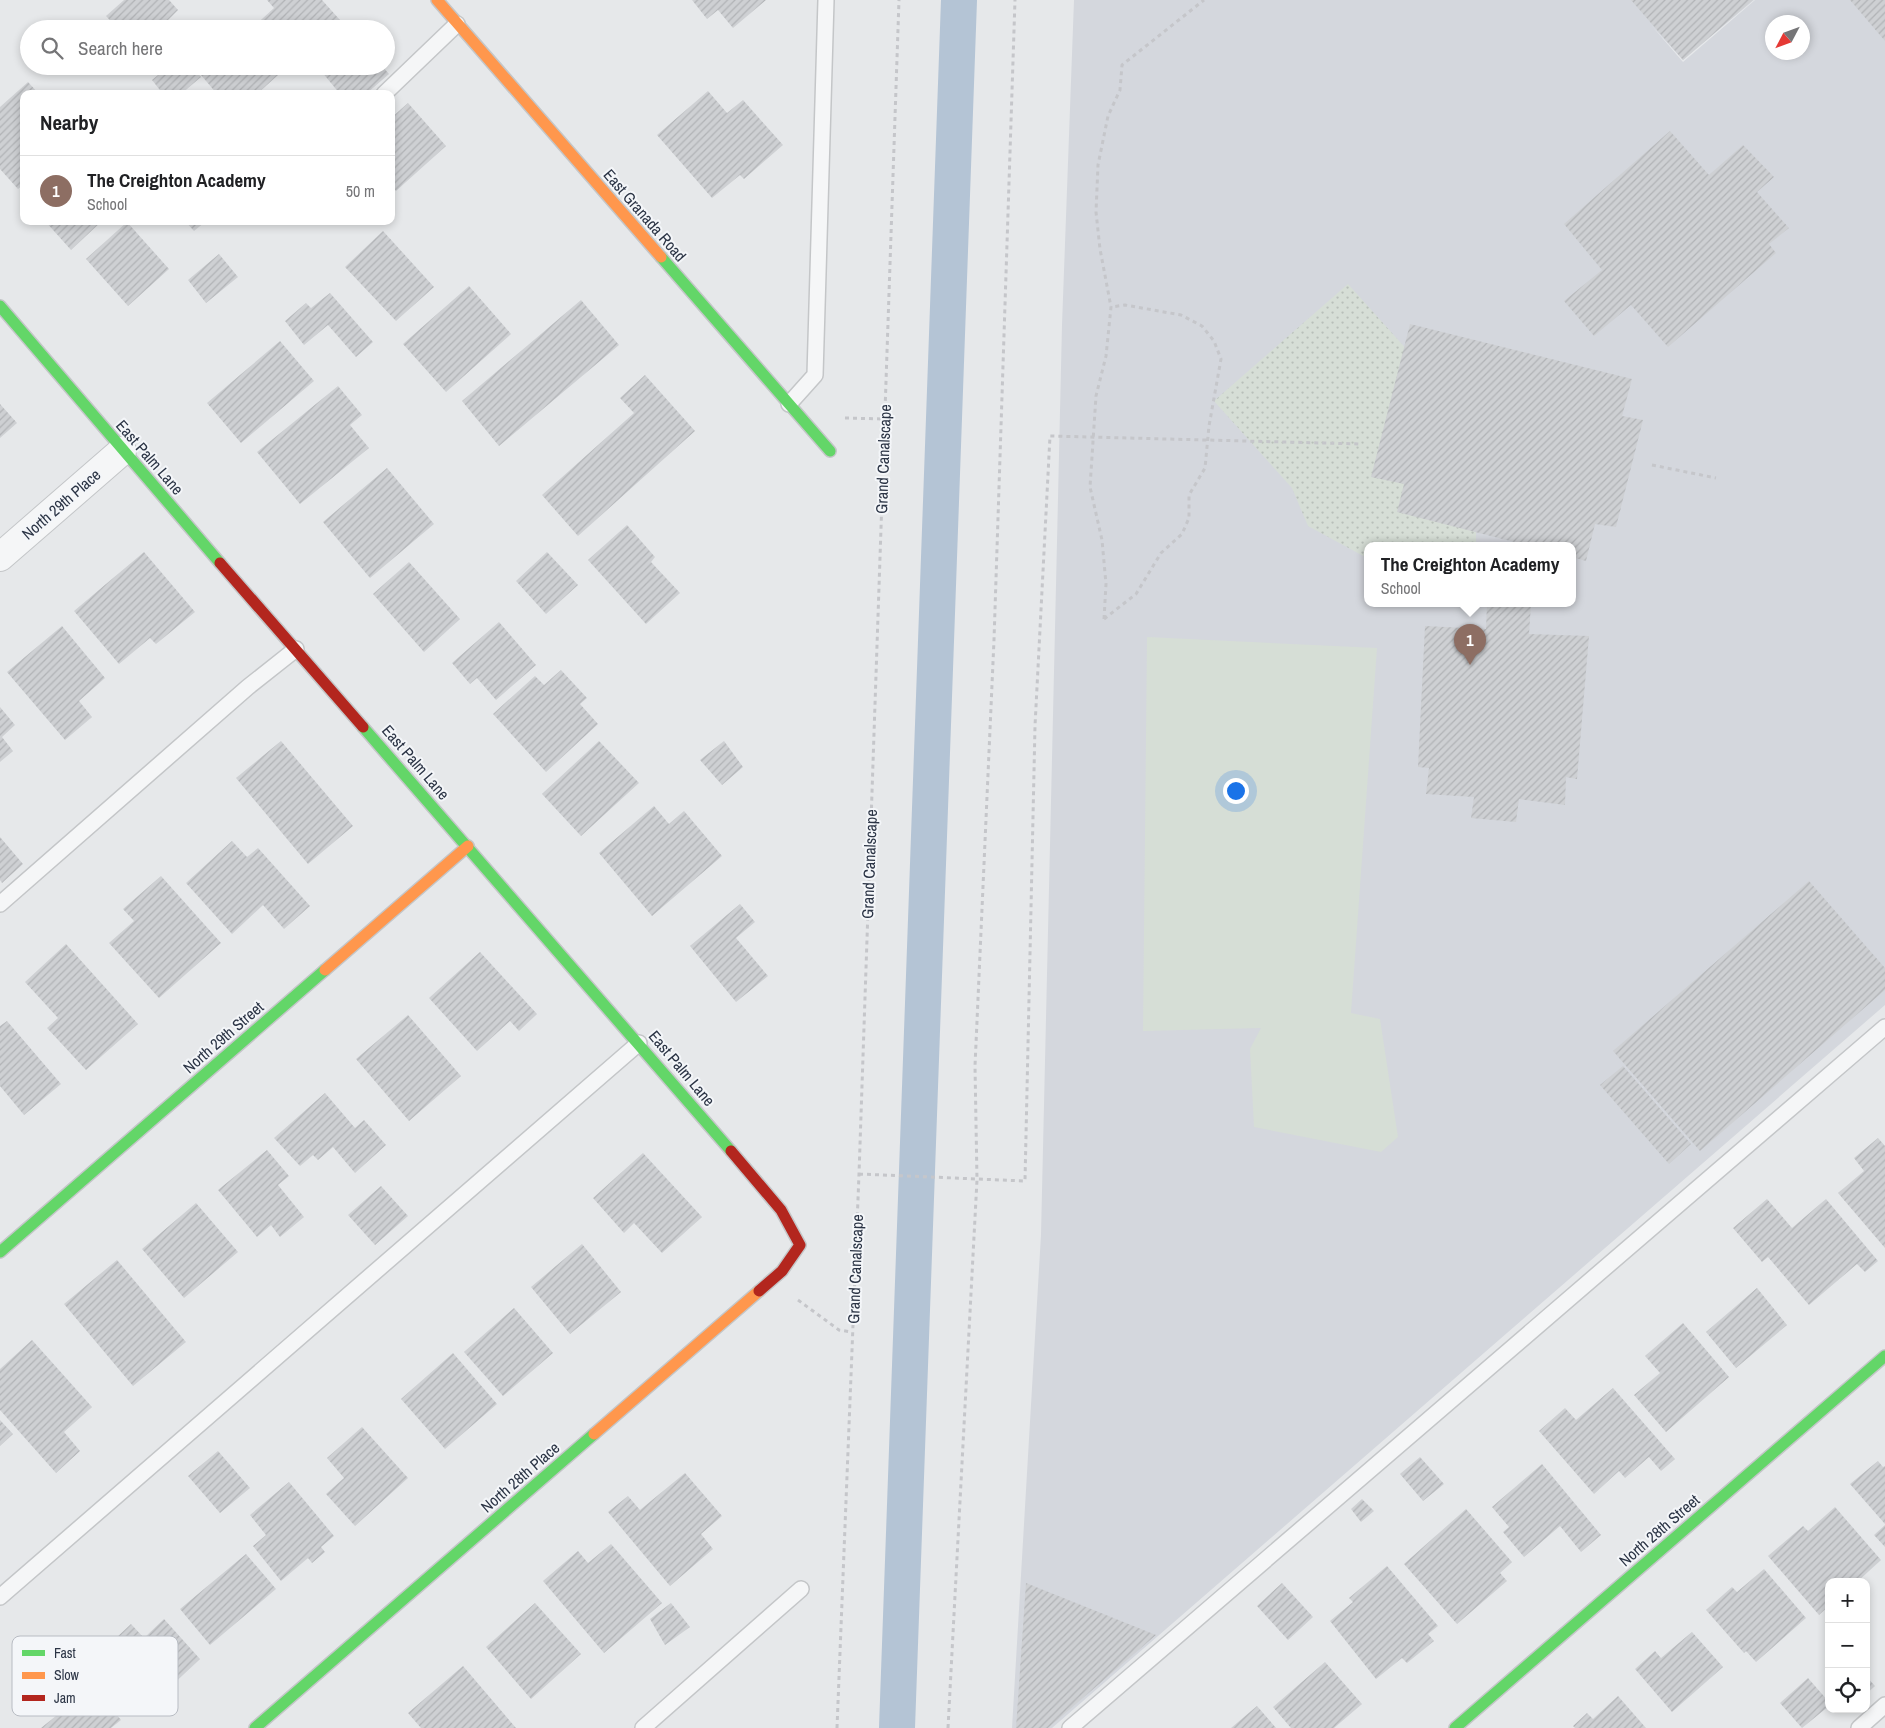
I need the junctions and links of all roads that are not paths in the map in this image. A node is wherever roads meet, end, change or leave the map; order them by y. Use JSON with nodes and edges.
{"nodes":[{"id":1,"x":436,"y":0,"type":"edge"},
{"id":2,"x":826,"y":0,"type":"edge"},
{"id":3,"x":457,"y":24,"type":"junction"},
{"id":4,"x":388,"y":90,"type":"edge"},
{"id":5,"x":0,"y":306,"type":"edge"},
{"id":6,"x":789,"y":404,"type":"junction"},
{"id":7,"x":122,"y":451,"type":"junction"},
{"id":8,"x":830,"y":451,"type":"dead end"},
{"id":9,"x":0,"y":557,"type":"edge"},
{"id":10,"x":296,"y":649,"type":"junction"},
{"id":11,"x":468,"y":846,"type":"junction"},
{"id":12,"x":0,"y":904,"type":"edge"},
{"id":13,"x":1885,"y":1027,"type":"edge"},
{"id":14,"x":639,"y":1043,"type":"junction"},
{"id":15,"x":800,"y":1245,"type":"joint"},
{"id":16,"x":0,"y":1252,"type":"edge"},
{"id":17,"x":1885,"y":1356,"type":"edge"},
{"id":18,"x":801,"y":1589,"type":"dead end"},
{"id":19,"x":0,"y":1597,"type":"edge"},
{"id":20,"x":1885,"y":1705,"type":"edge"},
{"id":21,"x":255,"y":1728,"type":"edge"},
{"id":22,"x":643,"y":1728,"type":"edge"},
{"id":23,"x":1070,"y":1728,"type":"edge"},
{"id":24,"x":1455,"y":1728,"type":"edge"},
{"id":25,"x":1859,"y":1728,"type":"edge"}],
"edges":[{"from":1,"to":3,"type":"street","name":"East Granada Road"},
{"from":2,"to":6,"type":"lane"},
{"from":3,"to":4,"type":"lane"},
{"from":3,"to":6,"type":"street","name":"East Granada Road"},
{"from":5,"to":7,"type":"street","name":"East Palm Lane"},
{"from":6,"to":8,"type":"street","name":"East Granada Road"},
{"from":7,"to":9,"type":"street","name":"North 29th Place"},
{"from":7,"to":10,"type":"street","name":"East Palm Lane"},
{"from":10,"to":11,"type":"street","name":"East Palm Lane"},
{"from":10,"to":12,"type":"lane"},
{"from":11,"to":14,"type":"street","name":"East Palm Lane"},
{"from":11,"to":16,"type":"street","name":"North 29th Street"},
{"from":13,"to":23,"type":"lane"},
{"from":14,"to":15,"type":"street","name":"East Palm Lane"},
{"from":14,"to":19,"type":"lane"},
{"from":15,"to":21,"type":"street","name":"North 28th Place"},
{"from":17,"to":24,"type":"street","name":"North 28th Street"},
{"from":18,"to":22,"type":"lane"},
{"from":20,"to":25,"type":"lane"}]}
